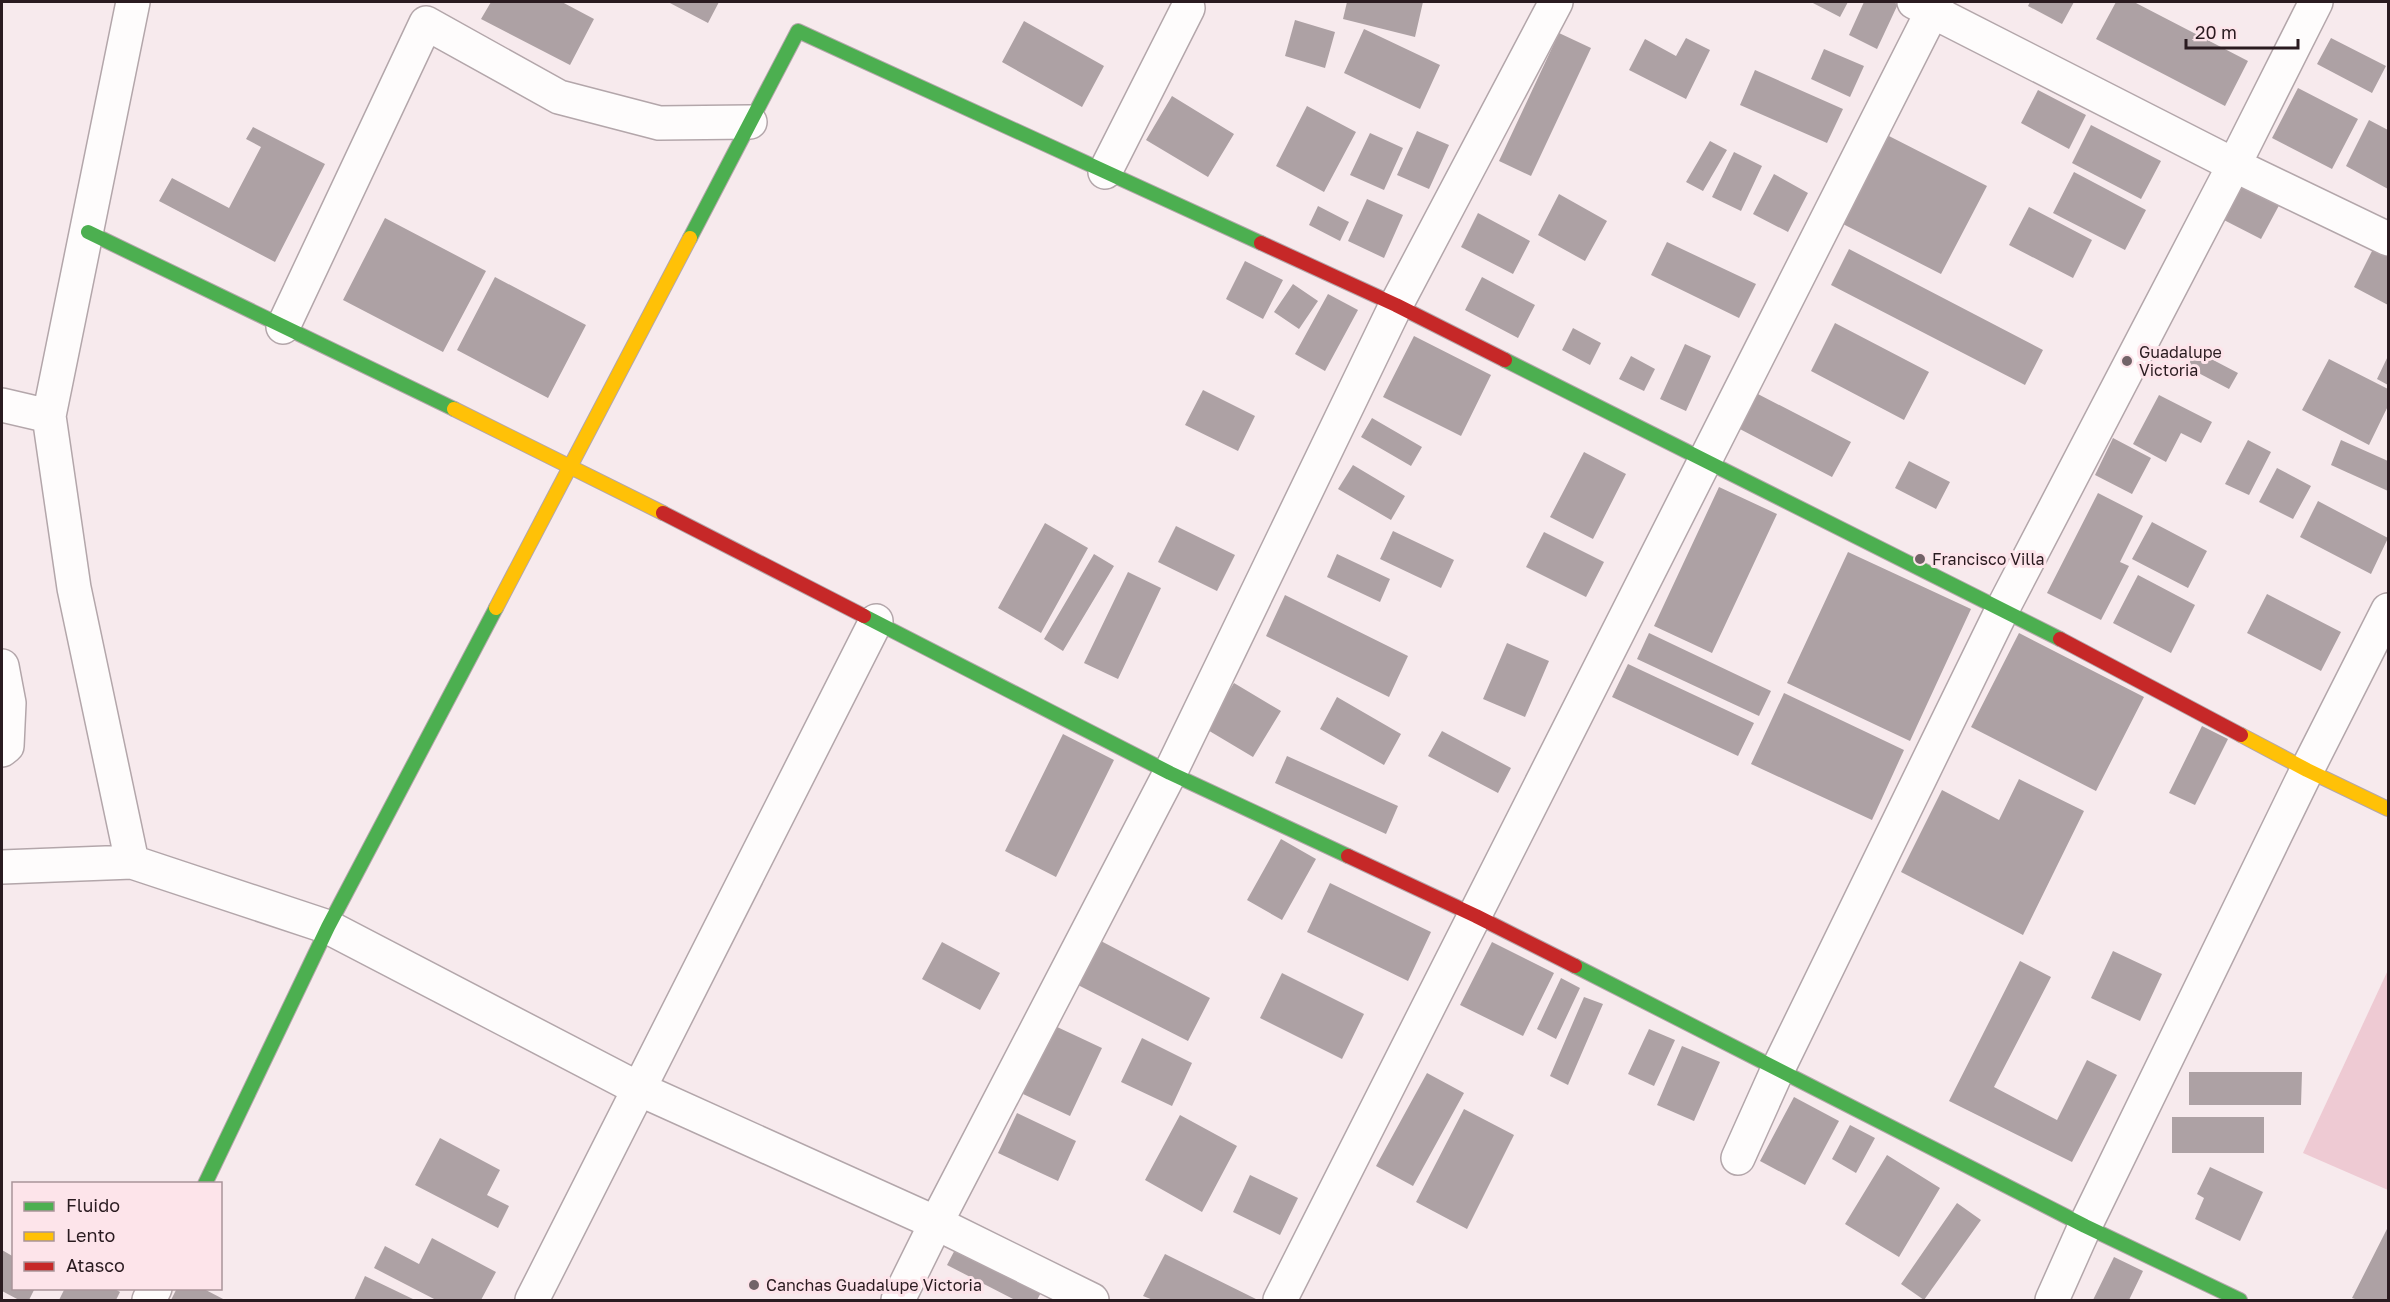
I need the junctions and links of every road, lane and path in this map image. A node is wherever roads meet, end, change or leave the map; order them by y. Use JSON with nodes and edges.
{"nodes":[{"id":1,"x":133,"y":2,"type":"edge"},
{"id":2,"x":1556,"y":2,"type":"edge"},
{"id":3,"x":2316,"y":2,"type":"edge"},
{"id":4,"x":1928,"y":5,"type":"edge"},
{"id":5,"x":1188,"y":8,"type":"dead end"},
{"id":6,"x":750,"y":122,"type":"junction"},
{"id":7,"x":2234,"y":165,"type":"junction"},
{"id":8,"x":1105,"y":172,"type":"junction"},
{"id":9,"x":88,"y":232,"type":"junction"},
{"id":10,"x":2388,"y":239,"type":"edge"},
{"id":11,"x":1396,"y":305,"type":"junction"},
{"id":12,"x":283,"y":327,"type":"junction"},
{"id":13,"x":2,"y":405,"type":"edge"},
{"id":14,"x":50,"y":416,"type":"junction"},
{"id":15,"x":1705,"y":461,"type":"junction"},
{"id":16,"x":571,"y":466,"type":"junction"},
{"id":17,"x":2003,"y":608,"type":"junction"},
{"id":18,"x":2388,"y":610,"type":"edge"},
{"id":19,"x":876,"y":621,"type":"junction"},
{"id":20,"x":2,"y":666,"type":"edge"},
{"id":21,"x":2,"y":750,"type":"edge"},
{"id":22,"x":2307,"y":770,"type":"junction"},
{"id":23,"x":1170,"y":773,"type":"junction"},
{"id":24,"x":2388,"y":808,"type":"edge"},
{"id":25,"x":132,"y":862,"type":"junction"},
{"id":26,"x":5,"y":872,"type":"edge"},
{"id":27,"x":1476,"y":916,"type":"junction"},
{"id":28,"x":328,"y":927,"type":"junction"},
{"id":29,"x":1777,"y":1071,"type":"junction"},
{"id":30,"x":639,"y":1089,"type":"junction"},
{"id":31,"x":1738,"y":1158,"type":"dead end"},
{"id":32,"x":206,"y":1182,"type":"edge"},
{"id":33,"x":936,"y":1223,"type":"junction"},
{"id":34,"x":2085,"y":1226,"type":"junction"},
{"id":35,"x":532,"y":1300,"type":"edge"},
{"id":36,"x":898,"y":1300,"type":"edge"},
{"id":37,"x":1092,"y":1300,"type":"edge"},
{"id":38,"x":1280,"y":1300,"type":"edge"},
{"id":39,"x":2052,"y":1300,"type":"edge"},
{"id":40,"x":2240,"y":1300,"type":"edge"}],
"edges":[{"from":1,"to":9,"type":"street"},
{"from":2,"to":11,"type":"street"},
{"from":3,"to":7,"type":"street"},
{"from":4,"to":7,"type":"street"},
{"from":4,"to":15,"type":"street"},
{"from":5,"to":8,"type":"street"},
{"from":6,"to":8,"type":"street"},
{"from":6,"to":12,"type":"street"},
{"from":6,"to":16,"type":"street"},
{"from":7,"to":10,"type":"street"},
{"from":7,"to":17,"type":"street"},
{"from":8,"to":11,"type":"street"},
{"from":9,"to":12,"type":"street"},
{"from":9,"to":14,"type":"street"},
{"from":11,"to":15,"type":"street"},
{"from":11,"to":23,"type":"street"},
{"from":12,"to":16,"type":"street"},
{"from":13,"to":14,"type":"street"},
{"from":14,"to":25,"type":"street"},
{"from":15,"to":17,"type":"street"},
{"from":15,"to":27,"type":"street"},
{"from":16,"to":19,"type":"street"},
{"from":16,"to":28,"type":"street"},
{"from":17,"to":22,"type":"street"},
{"from":17,"to":29,"type":"street"},
{"from":18,"to":22,"type":"street"},
{"from":19,"to":23,"type":"street"},
{"from":19,"to":30,"type":"street"},
{"from":20,"to":21,"type":"street"},
{"from":22,"to":24,"type":"street"},
{"from":22,"to":34,"type":"street"},
{"from":23,"to":27,"type":"street"},
{"from":23,"to":33,"type":"street"},
{"from":25,"to":26,"type":"street"},
{"from":25,"to":28,"type":"street"},
{"from":27,"to":29,"type":"street"},
{"from":27,"to":38,"type":"street"},
{"from":28,"to":30,"type":"street"},
{"from":28,"to":32,"type":"street"},
{"from":29,"to":31,"type":"street"},
{"from":29,"to":34,"type":"street"},
{"from":30,"to":33,"type":"street"},
{"from":30,"to":35,"type":"street"},
{"from":33,"to":36,"type":"street"},
{"from":33,"to":37,"type":"street"},
{"from":34,"to":39,"type":"street"},
{"from":34,"to":40,"type":"street"}]}
